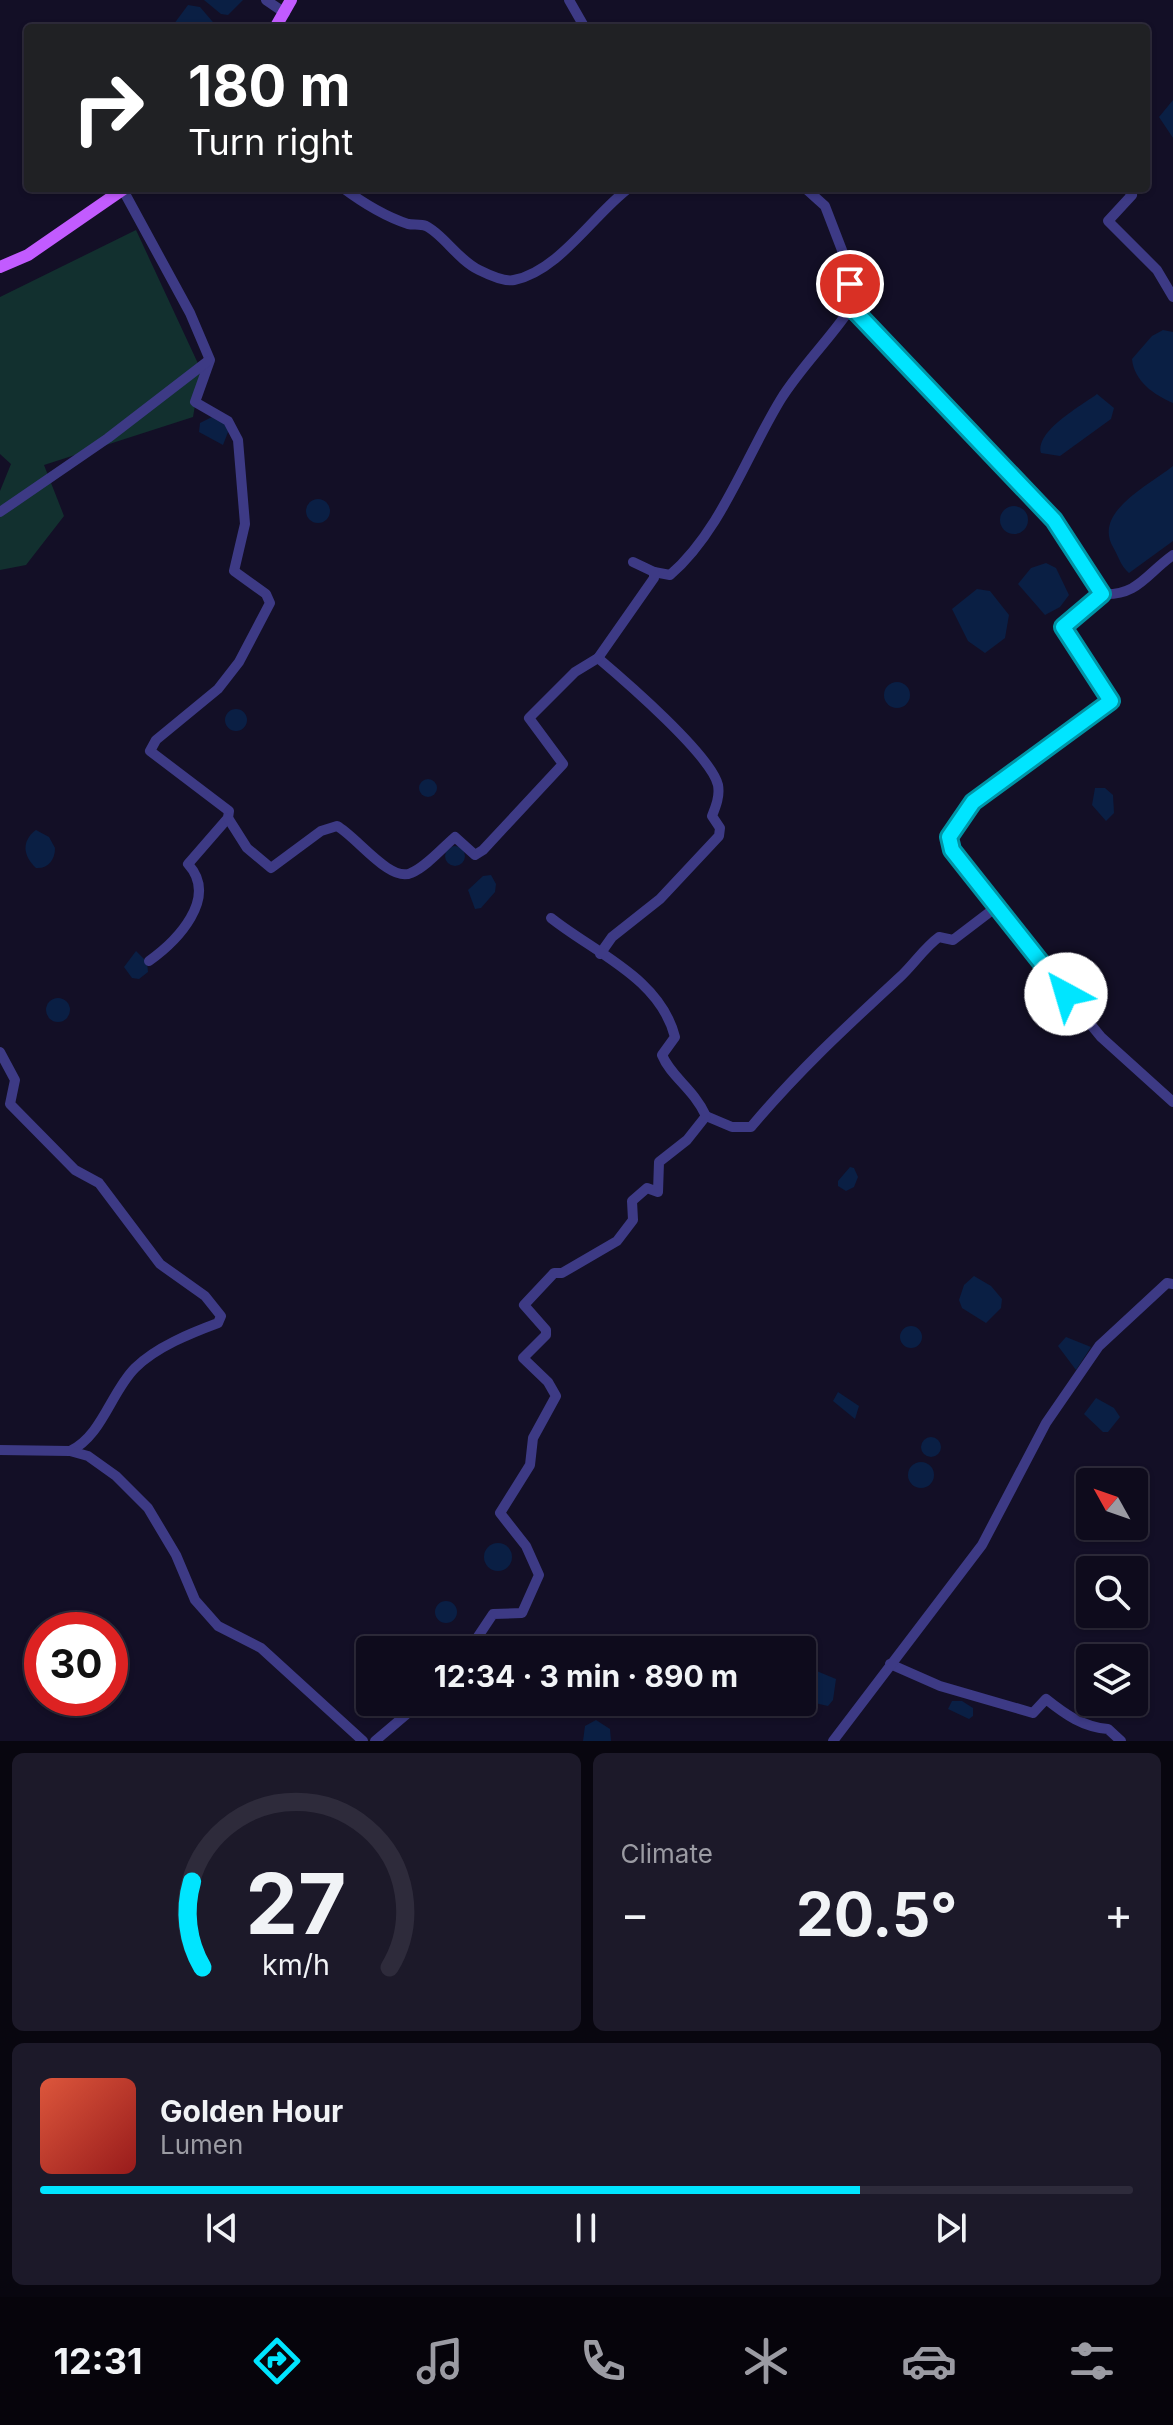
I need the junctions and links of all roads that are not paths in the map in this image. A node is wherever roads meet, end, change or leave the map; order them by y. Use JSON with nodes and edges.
{"nodes":[{"id":1,"x":266,"y":0,"type":"edge"},
{"id":2,"x":291,"y":0,"type":"edge"},
{"id":3,"x":569,"y":0,"type":"edge"},
{"id":4,"x":285,"y":13,"type":"junction"},
{"id":5,"x":278,"y":24,"type":"edge"},
{"id":6,"x":583,"y":24,"type":"edge"},
{"id":7,"x":120,"y":192,"type":"edge"},
{"id":8,"x":126,"y":192,"type":"edge"},
{"id":9,"x":349,"y":192,"type":"edge"},
{"id":10,"x":624,"y":192,"type":"edge"},
{"id":11,"x":809,"y":192,"type":"edge"},
{"id":12,"x":1130,"y":192,"type":"edge"},
{"id":13,"x":0,"y":267,"type":"edge"},
{"id":14,"x":1173,"y":297,"type":"edge"},
{"id":15,"x":855,"y":311,"type":"junction"},
{"id":16,"x":210,"y":360,"type":"junction"},
{"id":17,"x":0,"y":512,"type":"edge"},
{"id":18,"x":1173,"y":555,"type":"edge"},
{"id":19,"x":633,"y":562,"type":"dead end"},
{"id":20,"x":654,"y":572,"type":"junction"},
{"id":21,"x":1102,"y":594,"type":"junction"},
{"id":22,"x":598,"y":658,"type":"junction"},
{"id":23,"x":228,"y":818,"type":"junction"},
{"id":24,"x":995,"y":908,"type":"junction"},
{"id":25,"x":551,"y":918,"type":"dead end"},
{"id":26,"x":600,"y":954,"type":"junction"},
{"id":27,"x":149,"y":961,"type":"dead end"},
{"id":28,"x":0,"y":1052,"type":"edge"},
{"id":29,"x":1173,"y":1102,"type":"edge"},
{"id":30,"x":706,"y":1116,"type":"junction"},
{"id":31,"x":1173,"y":1284,"type":"edge"},
{"id":32,"x":0,"y":1450,"type":"edge"},
{"id":33,"x":70,"y":1451,"type":"junction"},
{"id":34,"x":478,"y":1636,"type":"edge"},
{"id":35,"x":890,"y":1664,"type":"junction"},
{"id":36,"x":404,"y":1716,"type":"edge"},
{"id":37,"x":363,"y":1741,"type":"edge"},
{"id":38,"x":375,"y":1741,"type":"edge"},
{"id":39,"x":833,"y":1741,"type":"edge"},
{"id":40,"x":1121,"y":1741,"type":"edge"}],
"edges":[{"from":1,"to":4,"type":"street"},
{"from":2,"to":4,"type":"main road"},
{"from":3,"to":6,"type":"street"},
{"from":4,"to":5,"type":"main road"},
{"from":7,"to":13,"type":"main road"},
{"from":8,"to":16,"type":"street"},
{"from":9,"to":10,"type":"street"},
{"from":11,"to":15,"type":"street"},
{"from":12,"to":14,"type":"street"},
{"from":15,"to":20,"type":"street"},
{"from":15,"to":21,"type":"street"},
{"from":16,"to":17,"type":"street"},
{"from":16,"to":23,"type":"street"},
{"from":18,"to":21,"type":"street"},
{"from":19,"to":20,"type":"street"},
{"from":20,"to":22,"type":"street"},
{"from":21,"to":24,"type":"street"},
{"from":22,"to":23,"type":"street"},
{"from":22,"to":26,"type":"street"},
{"from":23,"to":27,"type":"street"},
{"from":24,"to":29,"type":"street"},
{"from":24,"to":30,"type":"street"},
{"from":25,"to":26,"type":"street"},
{"from":26,"to":30,"type":"street"},
{"from":28,"to":33,"type":"street"},
{"from":30,"to":34,"type":"street"},
{"from":31,"to":35,"type":"street"},
{"from":32,"to":33,"type":"street"},
{"from":33,"to":37,"type":"street"},
{"from":35,"to":39,"type":"street"},
{"from":35,"to":40,"type":"street"},
{"from":36,"to":38,"type":"street"}]}
